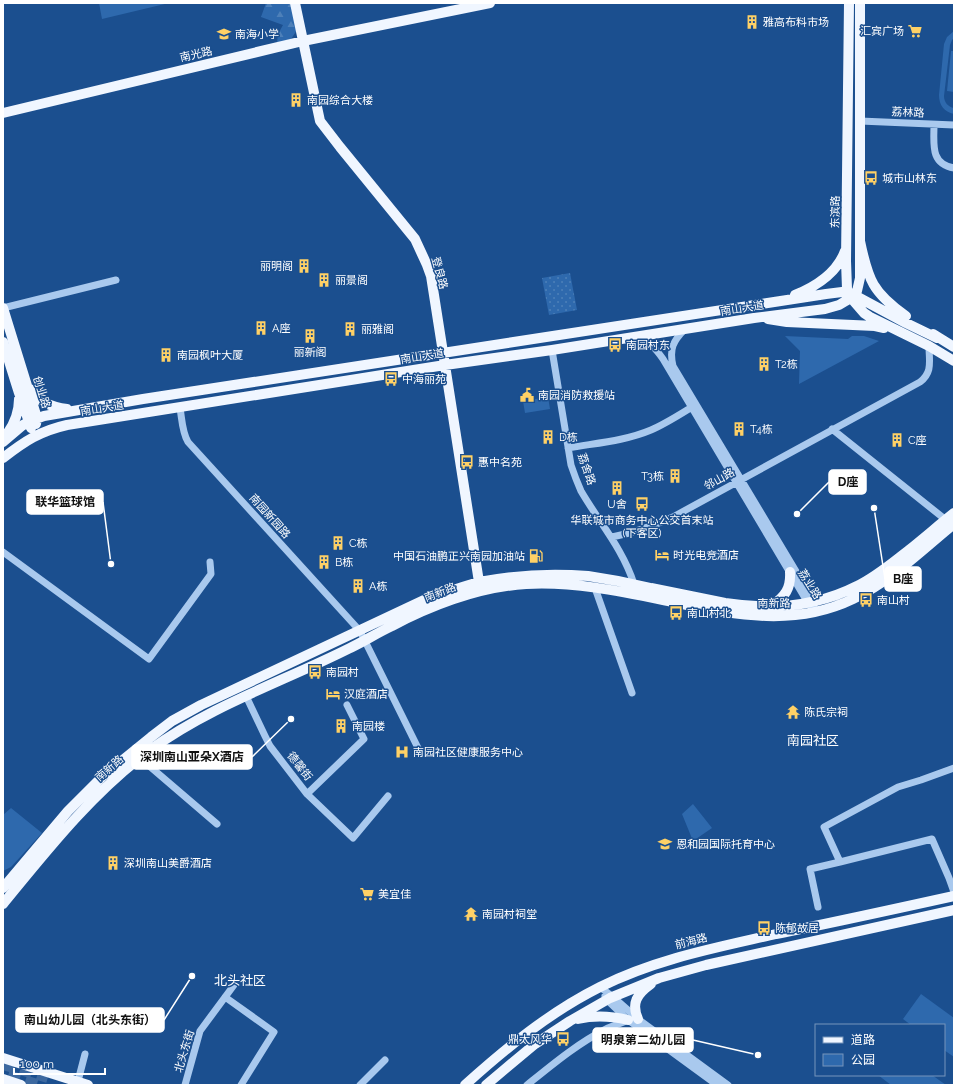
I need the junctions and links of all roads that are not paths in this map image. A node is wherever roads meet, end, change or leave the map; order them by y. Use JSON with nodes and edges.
{"nodes":[{"id":1,"x":295,"y":3,"type":"edge"},
{"id":2,"x":490,"y":3,"type":"edge"},
{"id":3,"x":849,"y":3,"type":"edge"},
{"id":4,"x":860,"y":3,"type":"edge"},
{"id":5,"x":303,"y":41,"type":"junction"},
{"id":6,"x":3,"y":113,"type":"edge"},
{"id":7,"x":860,"y":121,"type":"junction"},
{"id":8,"x":934,"y":125,"type":"junction"},
{"id":9,"x":954,"y":125,"type":"edge"},
{"id":10,"x":954,"y":168,"type":"edge"},
{"id":11,"x":860,"y":241,"type":"junction"},
{"id":12,"x":847,"y":243,"type":"junction"},
{"id":13,"x":116,"y":280,"type":"dead end"},
{"id":14,"x":851,"y":295,"type":"junction"},
{"id":15,"x":774,"y":301,"type":"junction"},
{"id":16,"x":3,"y":308,"type":"edge"},
{"id":17,"x":754,"y":318,"type":"junction"},
{"id":18,"x":685,"y":329,"type":"junction"},
{"id":19,"x":904,"y":333,"type":"junction"},
{"id":20,"x":637,"y":337,"type":"junction"},
{"id":21,"x":937,"y":338,"type":"junction"},
{"id":22,"x":3,"y":342,"type":"edge"},
{"id":23,"x":930,"y":346,"type":"junction"},
{"id":24,"x":954,"y":347,"type":"edge"},
{"id":25,"x":552,"y":350,"type":"junction"},
{"id":26,"x":443,"y":353,"type":"junction"},
{"id":27,"x":954,"y":361,"type":"edge"},
{"id":28,"x":444,"y":365,"type":"junction"},
{"id":29,"x":27,"y":384,"type":"junction"},
{"id":30,"x":19,"y":393,"type":"junction"},
{"id":31,"x":692,"y":407,"type":"junction"},
{"id":32,"x":180,"y":408,"type":"junction"},
{"id":33,"x":75,"y":410,"type":"junction"},
{"id":34,"x":33,"y":420,"type":"junction"},
{"id":35,"x":832,"y":429,"type":"junction"},
{"id":36,"x":35,"y":436,"type":"junction"},
{"id":37,"x":3,"y":439,"type":"edge"},
{"id":38,"x":3,"y":442,"type":"edge"},
{"id":39,"x":568,"y":448,"type":"junction"},
{"id":40,"x":3,"y":458,"type":"edge"},
{"id":41,"x":738,"y":480,"type":"junction"},
{"id":42,"x":954,"y":513,"type":"edge"},
{"id":43,"x":951,"y":525,"type":"edge"},
{"id":44,"x":612,"y":537,"type":"junction"},
{"id":45,"x":3,"y":552,"type":"edge"},
{"id":46,"x":210,"y":562,"type":"dead end"},
{"id":47,"x":790,"y":572,"type":"junction"},
{"id":48,"x":479,"y":582,"type":"junction"},
{"id":49,"x":634,"y":584,"type":"junction"},
{"id":50,"x":596,"y":588,"type":"junction"},
{"id":51,"x":772,"y":606,"type":"junction"},
{"id":52,"x":812,"y":606,"type":"junction"},
{"id":53,"x":725,"y":608,"type":"junction"},
{"id":54,"x":360,"y":631,"type":"junction"},
{"id":55,"x":365,"y":640,"type":"junction"},
{"id":56,"x":632,"y":693,"type":"dead end"},
{"id":57,"x":246,"y":696,"type":"junction"},
{"id":58,"x":347,"y":705,"type":"dead end"},
{"id":59,"x":420,"y":754,"type":"dead end"},
{"id":60,"x":140,"y":758,"type":"junction"},
{"id":61,"x":954,"y":768,"type":"edge"},
{"id":62,"x":308,"y":794,"type":"junction"},
{"id":63,"x":388,"y":796,"type":"dead end"},
{"id":64,"x":217,"y":824,"type":"dead end"},
{"id":65,"x":840,"y":862,"type":"junction"},
{"id":66,"x":14,"y":874,"type":"junction"},
{"id":67,"x":3,"y":877,"type":"edge"},
{"id":68,"x":3,"y":888,"type":"edge"},
{"id":69,"x":954,"y":892,"type":"edge"},
{"id":70,"x":954,"y":896,"type":"edge"},
{"id":71,"x":3,"y":904,"type":"edge"},
{"id":72,"x":818,"y":907,"type":"dead end"},
{"id":73,"x":954,"y":910,"type":"edge"},
{"id":74,"x":659,"y":978,"type":"junction"},
{"id":75,"x":234,"y":985,"type":"dead end"},
{"id":76,"x":600,"y":987,"type":"junction"},
{"id":77,"x":225,"y":997,"type":"junction"},
{"id":78,"x":610,"y":998,"type":"junction"},
{"id":79,"x":633,"y":1020,"type":"junction"},
{"id":80,"x":570,"y":1021,"type":"junction"},
{"id":81,"x":85,"y":1054,"type":"dead end"},
{"id":82,"x":3,"y":1058,"type":"edge"},
{"id":83,"x":385,"y":1060,"type":"dead end"},
{"id":84,"x":3,"y":1080,"type":"edge"},
{"id":85,"x":78,"y":1081,"type":"junction"},
{"id":86,"x":21,"y":1085,"type":"edge"},
{"id":87,"x":88,"y":1085,"type":"edge"},
{"id":88,"x":185,"y":1085,"type":"edge"},
{"id":89,"x":241,"y":1085,"type":"edge"},
{"id":90,"x":360,"y":1085,"type":"edge"},
{"id":91,"x":466,"y":1085,"type":"edge"},
{"id":92,"x":486,"y":1085,"type":"edge"},
{"id":93,"x":527,"y":1085,"type":"edge"},
{"id":94,"x":717,"y":1085,"type":"edge"},
{"id":95,"x":728,"y":1085,"type":"edge"}],
"edges":[{"from":1,"to":5,"type":"main road","name":"登良路"},
{"from":2,"to":5,"type":"main road","name":"南光路"},
{"from":3,"to":12,"type":"main road","name":"东滨路"},
{"from":4,"to":7,"type":"main road"},
{"from":5,"to":6,"type":"main road","name":"南光路"},
{"from":5,"to":26,"type":"main road","name":"登良路"},
{"from":7,"to":8,"type":"street","name":"荔林路"},
{"from":7,"to":11,"type":"main road"},
{"from":8,"to":9,"type":"street","name":"荔林路"},
{"from":8,"to":10,"type":"street"},
{"from":11,"to":14,"type":"main road"},
{"from":11,"to":21,"type":"main road"},
{"from":12,"to":14,"type":"main road","name":"东滨路"},
{"from":12,"to":15,"type":"main road"},
{"from":13,"to":16,"type":"street"},
{"from":14,"to":15,"type":"main road","name":"南山大道"},
{"from":14,"to":17,"type":"main road","name":"南山大道"},
{"from":14,"to":19,"type":"main road"},
{"from":14,"to":21,"type":"main road"},
{"from":15,"to":26,"type":"main road","name":"南山大道"},
{"from":16,"to":29,"type":"main road","name":"创业路"},
{"from":17,"to":18,"type":"main road","name":"南山大道"},
{"from":17,"to":19,"type":"main road"},
{"from":18,"to":20,"type":"main road","name":"南山大道"},
{"from":18,"to":41,"type":"street","name":"荔业路"},
{"from":19,"to":23,"type":"main road"},
{"from":20,"to":25,"type":"main road","name":"南山大道"},
{"from":20,"to":31,"type":"street","name":"荔业路"},
{"from":21,"to":24,"type":"main road"},
{"from":22,"to":30,"type":"main road","name":"创业路"},
{"from":23,"to":27,"type":"main road"},
{"from":23,"to":35,"type":"street","name":"邻山路"},
{"from":25,"to":28,"type":"main road","name":"南山大道"},
{"from":25,"to":39,"type":"street","name":"荔舍路"},
{"from":26,"to":28,"type":"main road","name":"登良路"},
{"from":26,"to":33,"type":"main road","name":"南山大道"},
{"from":28,"to":32,"type":"main road","name":"南山大道"},
{"from":28,"to":48,"type":"main road","name":"登良路"},
{"from":29,"to":33,"type":"main road"},
{"from":29,"to":34,"type":"main road","name":"创业路"},
{"from":30,"to":34,"type":"main road","name":"创业路"},
{"from":30,"to":37,"type":"main road"},
{"from":31,"to":39,"type":"street"},
{"from":31,"to":41,"type":"street","name":"荔业路"},
{"from":32,"to":36,"type":"main road","name":"南山大道"},
{"from":32,"to":54,"type":"street","name":"南园新园路"},
{"from":33,"to":34,"type":"main road","name":"南山大道"},
{"from":34,"to":36,"type":"main road","name":"创业路"},
{"from":34,"to":38,"type":"main road","name":"南山大道"},
{"from":35,"to":41,"type":"street","name":"邻山路"},
{"from":35,"to":43,"type":"street"},
{"from":36,"to":40,"type":"main road","name":"南山大道"},
{"from":39,"to":44,"type":"street","name":"荔舍路"},
{"from":41,"to":44,"type":"street","name":"邻山路"},
{"from":41,"to":47,"type":"street","name":"荔业路"},
{"from":41,"to":52,"type":"street","name":"荔业路"},
{"from":42,"to":43,"type":"main road","name":"南新路"},
{"from":43,"to":52,"type":"main road","name":"南新路"},
{"from":44,"to":49,"type":"street","name":"荔舍路"},
{"from":45,"to":46,"type":"street"},
{"from":47,"to":51,"type":"main road"},
{"from":47,"to":52,"type":"street","name":"荔业路"},
{"from":48,"to":49,"type":"main road","name":"南新路"},
{"from":48,"to":54,"type":"main road","name":"南新路"},
{"from":49,"to":53,"type":"main road","name":"南新路"},
{"from":50,"to":53,"type":"main road","name":"南新路"},
{"from":50,"to":55,"type":"main road","name":"南新路"},
{"from":50,"to":56,"type":"street"},
{"from":51,"to":52,"type":"main road","name":"南新路"},
{"from":51,"to":53,"type":"main road","name":"南新路"},
{"from":52,"to":53,"type":"main road","name":"南新路"},
{"from":54,"to":55,"type":"street","name":"南园新园路"},
{"from":54,"to":66,"type":"main road","name":"南新路"},
{"from":55,"to":57,"type":"main road","name":"南新路"},
{"from":55,"to":59,"type":"street","name":"南园新园路"},
{"from":57,"to":60,"type":"main road","name":"南新路"},
{"from":57,"to":62,"type":"street","name":"德馨街"},
{"from":58,"to":62,"type":"street"},
{"from":60,"to":64,"type":"street"},
{"from":60,"to":71,"type":"main road","name":"南新路"},
{"from":61,"to":65,"type":"street"},
{"from":62,"to":63,"type":"street","name":"德馨街"},
{"from":65,"to":69,"type":"street"},
{"from":65,"to":72,"type":"street"},
{"from":66,"to":67,"type":"street"},
{"from":66,"to":68,"type":"main road","name":"南新路"},
{"from":70,"to":76,"type":"main road","name":"前海路"},
{"from":73,"to":74,"type":"main road"},
{"from":74,"to":78,"type":"main road"},
{"from":74,"to":79,"type":"main road"},
{"from":75,"to":77,"type":"street","name":"北头东街"},
{"from":76,"to":78,"type":"street"},
{"from":76,"to":91,"type":"main road","name":"前海路"},
{"from":77,"to":88,"type":"street","name":"北头东街"},
{"from":77,"to":89,"type":"street"},
{"from":78,"to":79,"type":"street"},
{"from":78,"to":80,"type":"main road"},
{"from":79,"to":80,"type":"main road"},
{"from":79,"to":93,"type":"street"},
{"from":79,"to":94,"type":"street"},
{"from":79,"to":95,"type":"street"},
{"from":80,"to":92,"type":"main road"},
{"from":81,"to":85,"type":"street"},
{"from":82,"to":85,"type":"main road"},
{"from":83,"to":90,"type":"street"},
{"from":84,"to":86,"type":"main road"},
{"from":85,"to":87,"type":"main road"}]}
